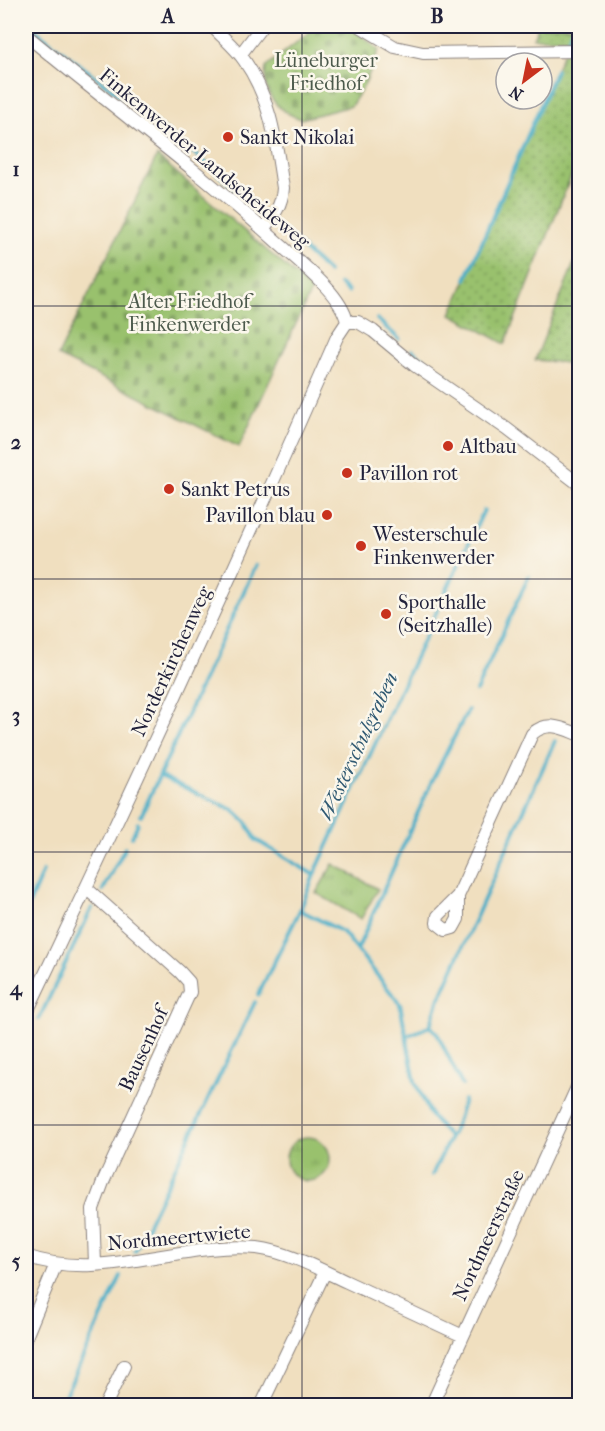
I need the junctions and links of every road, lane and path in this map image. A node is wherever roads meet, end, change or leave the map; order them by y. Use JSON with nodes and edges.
{"nodes":[{"id":1,"x":212,"y":26,"type":"edge"},
{"id":2,"x":262,"y":26,"type":"edge"},
{"id":3,"x":360,"y":26,"type":"edge"},
{"id":4,"x":26,"y":35,"type":"edge"},
{"id":5,"x":579,"y":51,"type":"edge"},
{"id":6,"x":240,"y":55,"type":"junction"},
{"id":7,"x":263,"y":229,"type":"junction"},
{"id":8,"x":347,"y":322,"type":"junction"},
{"id":9,"x":579,"y":485,"type":"edge"},
{"id":10,"x":579,"y":735,"type":"edge"},
{"id":11,"x":86,"y":888,"type":"junction"},
{"id":12,"x":458,"y":896,"type":"dead end"},
{"id":13,"x":26,"y":1014,"type":"edge"},
{"id":14,"x":579,"y":1081,"type":"edge"},
{"id":15,"x":26,"y":1256,"type":"edge"},
{"id":16,"x":56,"y":1264,"type":"junction"},
{"id":17,"x":95,"y":1264,"type":"junction"},
{"id":18,"x":325,"y":1272,"type":"junction"},
{"id":19,"x":463,"y":1336,"type":"junction"},
{"id":20,"x":26,"y":1337,"type":"edge"},
{"id":21,"x":124,"y":1366,"type":"dead end"},
{"id":22,"x":105,"y":1406,"type":"edge"},
{"id":23,"x":261,"y":1406,"type":"edge"},
{"id":24,"x":431,"y":1406,"type":"edge"}],
"edges":[{"from":1,"to":6,"type":"street"},
{"from":2,"to":6,"type":"street"},
{"from":3,"to":5,"type":"street"},
{"from":4,"to":7,"type":"street","name":"Finkenwerder Landscheideweg"},
{"from":6,"to":7,"type":"street"},
{"from":7,"to":8,"type":"street","name":"Finkenwerder Landscheideweg"},
{"from":8,"to":9,"type":"street"},
{"from":8,"to":11,"type":"street","name":"Norderkirchenweg"},
{"from":10,"to":12,"type":"street"},
{"from":11,"to":13,"type":"street","name":"Norderkirchenweg"},
{"from":11,"to":17,"type":"street","name":"Bausenhof"},
{"from":14,"to":19,"type":"street","name":"Nordmeerstraße"},
{"from":15,"to":16,"type":"street","name":"Nordmeertwiete"},
{"from":16,"to":17,"type":"street","name":"Nordmeertwiete"},
{"from":16,"to":20,"type":"street"},
{"from":17,"to":18,"type":"street","name":"Nordmeertwiete"},
{"from":18,"to":19,"type":"street","name":"Nordmeertwiete"},
{"from":18,"to":23,"type":"street"},
{"from":19,"to":24,"type":"street","name":"Nordmeerstraße"},
{"from":21,"to":22,"type":"street"}]}
